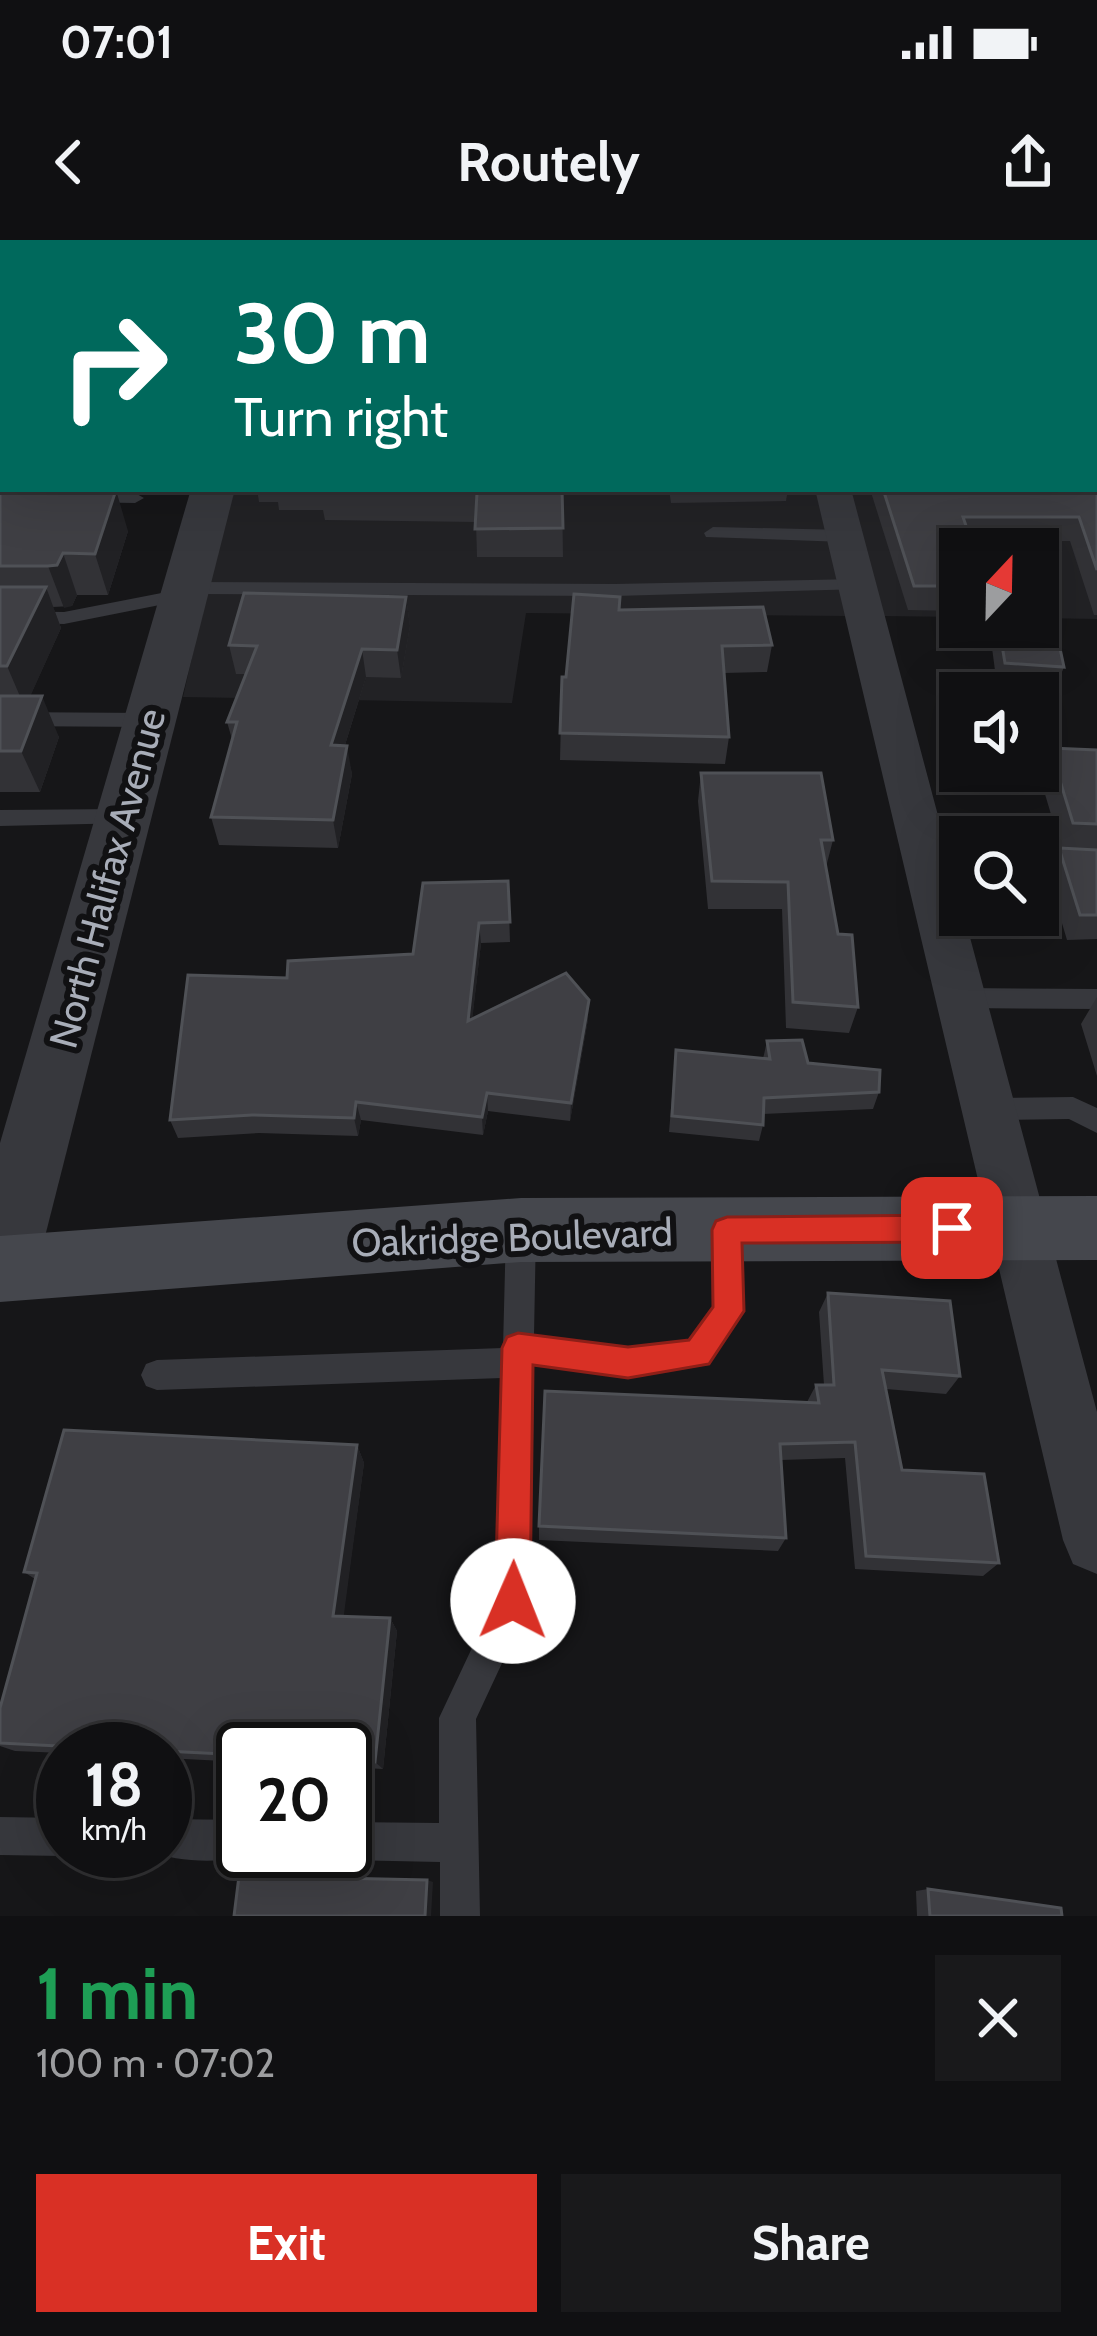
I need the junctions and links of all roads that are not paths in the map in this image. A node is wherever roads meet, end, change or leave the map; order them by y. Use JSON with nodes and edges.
{"nodes":[{"id":1,"x":205,"y":493,"type":"edge"},
{"id":2,"x":68,"y":498,"type":"edge"},
{"id":3,"x":135,"y":498,"type":"dead end"},
{"id":4,"x":713,"y":533,"type":"dead end"},
{"id":5,"x":845,"y":537,"type":"edge"},
{"id":6,"x":185,"y":591,"type":"junction"},
{"id":7,"x":0,"y":617,"type":"edge"},
{"id":8,"x":0,"y":719,"type":"edge"},
{"id":9,"x":150,"y":720,"type":"junction"},
{"id":10,"x":123,"y":817,"type":"junction"},
{"id":11,"x":0,"y":818,"type":"edge"},
{"id":12,"x":939,"y":844,"type":"edge"},
{"id":13,"x":1059,"y":861,"type":"edge"},
{"id":14,"x":1097,"y":862,"type":"edge"},
{"id":15,"x":954,"y":936,"type":"edge"},
{"id":16,"x":962,"y":998,"type":"junction"},
{"id":17,"x":1097,"y":999,"type":"edge"},
{"id":18,"x":990,"y":1108,"type":"junction"},
{"id":19,"x":1097,"y":1121,"type":"edge"},
{"id":20,"x":1019,"y":1227,"type":"junction"},
{"id":21,"x":1097,"y":1228,"type":"edge"},
{"id":22,"x":521,"y":1230,"type":"junction"},
{"id":23,"x":727,"y":1230,"type":"junction"},
{"id":24,"x":0,"y":1268,"type":"edge"},
{"id":25,"x":518,"y":1355,"type":"junction"},
{"id":26,"x":157,"y":1375,"type":"dead end"},
{"id":27,"x":1097,"y":1540,"type":"edge"},
{"id":28,"x":0,"y":1836,"type":"edge"},
{"id":29,"x":36,"y":1837,"type":"edge"},
{"id":30,"x":372,"y":1841,"type":"edge"},
{"id":31,"x":459,"y":1843,"type":"junction"},
{"id":32,"x":460,"y":1916,"type":"edge"}],
"edges":[{"from":1,"to":6,"type":"street","name":"North Halifax Avenue"},
{"from":2,"to":3,"type":"lane"},
{"from":4,"to":5,"type":"lane"},
{"from":5,"to":6,"type":"lane"},
{"from":5,"to":12,"type":"street"},
{"from":6,"to":7,"type":"lane"},
{"from":6,"to":9,"type":"street","name":"North Halifax Avenue"},
{"from":8,"to":9,"type":"lane"},
{"from":9,"to":10,"type":"street","name":"North Halifax Avenue"},
{"from":10,"to":11,"type":"lane"},
{"from":10,"to":24,"type":"street","name":"North Halifax Avenue"},
{"from":13,"to":14,"type":"lane"},
{"from":15,"to":16,"type":"street"},
{"from":16,"to":17,"type":"lane"},
{"from":16,"to":18,"type":"street"},
{"from":18,"to":19,"type":"lane"},
{"from":18,"to":20,"type":"street"},
{"from":20,"to":21,"type":"main road","name":"Oakridge Boulevard"},
{"from":20,"to":23,"type":"main road","name":"Oakridge Boulevard"},
{"from":20,"to":27,"type":"street"},
{"from":22,"to":23,"type":"main road","name":"Oakridge Boulevard"},
{"from":22,"to":24,"type":"main road","name":"Oakridge Boulevard"},
{"from":22,"to":25,"type":"lane"},
{"from":23,"to":25,"type":"lane"},
{"from":25,"to":26,"type":"lane"},
{"from":25,"to":31,"type":"lane"},
{"from":28,"to":29,"type":"lane"},
{"from":30,"to":31,"type":"lane"},
{"from":31,"to":32,"type":"lane"}]}
